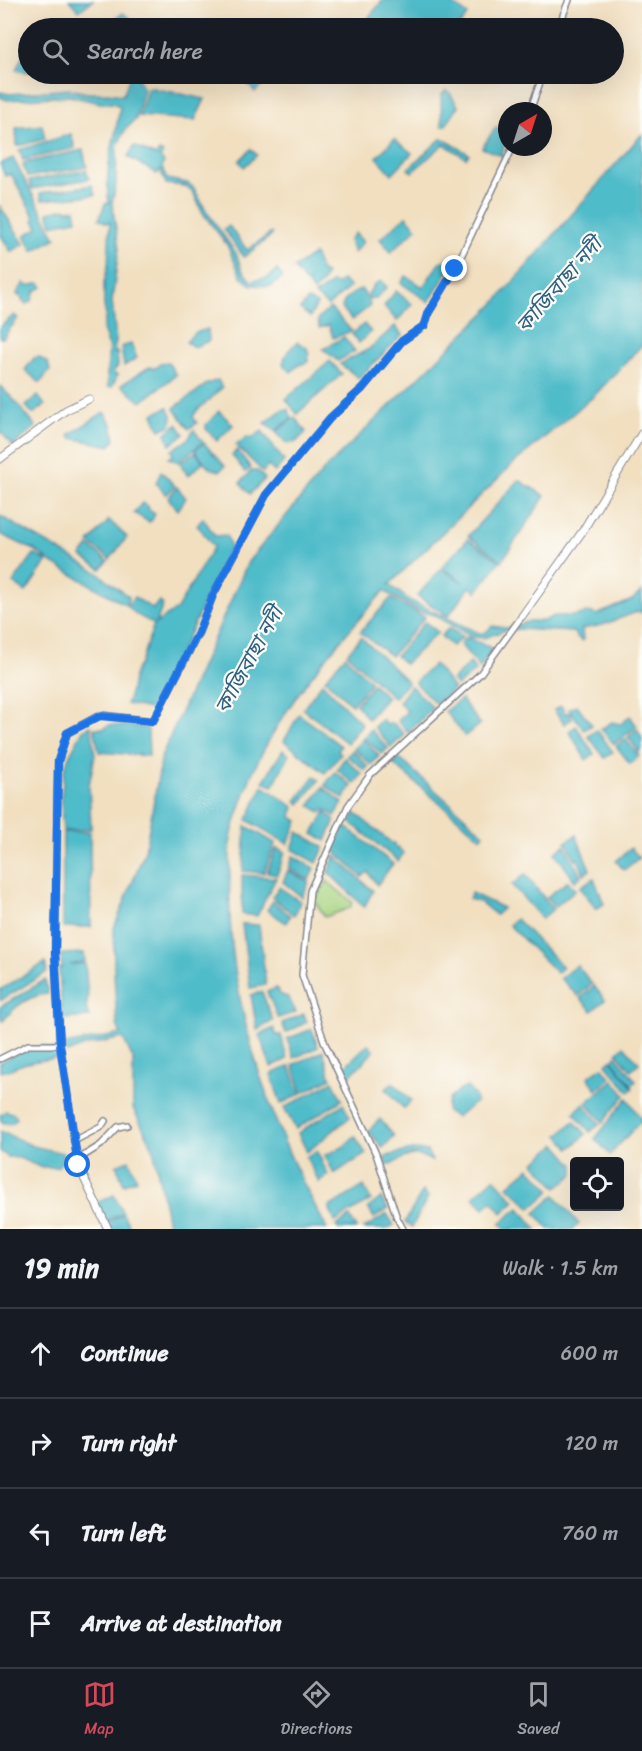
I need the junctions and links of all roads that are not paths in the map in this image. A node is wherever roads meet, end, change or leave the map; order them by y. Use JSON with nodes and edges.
{"nodes":[{"id":1,"x":569,"y":0,"type":"edge"},
{"id":2,"x":562,"y":18,"type":"edge"},
{"id":3,"x":539,"y":84,"type":"edge"},
{"id":4,"x":533,"y":102,"type":"edge"},
{"id":5,"x":509,"y":156,"type":"edge"},
{"id":6,"x":88,"y":399,"type":"dead end"},
{"id":7,"x":642,"y":433,"type":"edge"},
{"id":8,"x":0,"y":459,"type":"edge"},
{"id":9,"x":522,"y":616,"type":"joint"},
{"id":10,"x":60,"y":1045,"type":"junction"},
{"id":11,"x":0,"y":1059,"type":"edge"},
{"id":12,"x":105,"y":1121,"type":"dead end"},
{"id":13,"x":127,"y":1125,"type":"dead end"},
{"id":14,"x":74,"y":1141,"type":"junction"},
{"id":15,"x":77,"y":1163,"type":"junction"},
{"id":16,"x":108,"y":1229,"type":"edge"},
{"id":17,"x":403,"y":1229,"type":"edge"}],
"edges":[{"from":1,"to":2,"type":"street"},
{"from":3,"to":4,"type":"street"},
{"from":5,"to":10,"type":"street"},
{"from":6,"to":8,"type":"street"},
{"from":7,"to":9,"type":"street"},
{"from":9,"to":17,"type":"street"},
{"from":10,"to":11,"type":"street"},
{"from":10,"to":14,"type":"street"},
{"from":12,"to":14,"type":"street"},
{"from":13,"to":15,"type":"street"},
{"from":14,"to":15,"type":"street"},
{"from":15,"to":16,"type":"street"}]}
